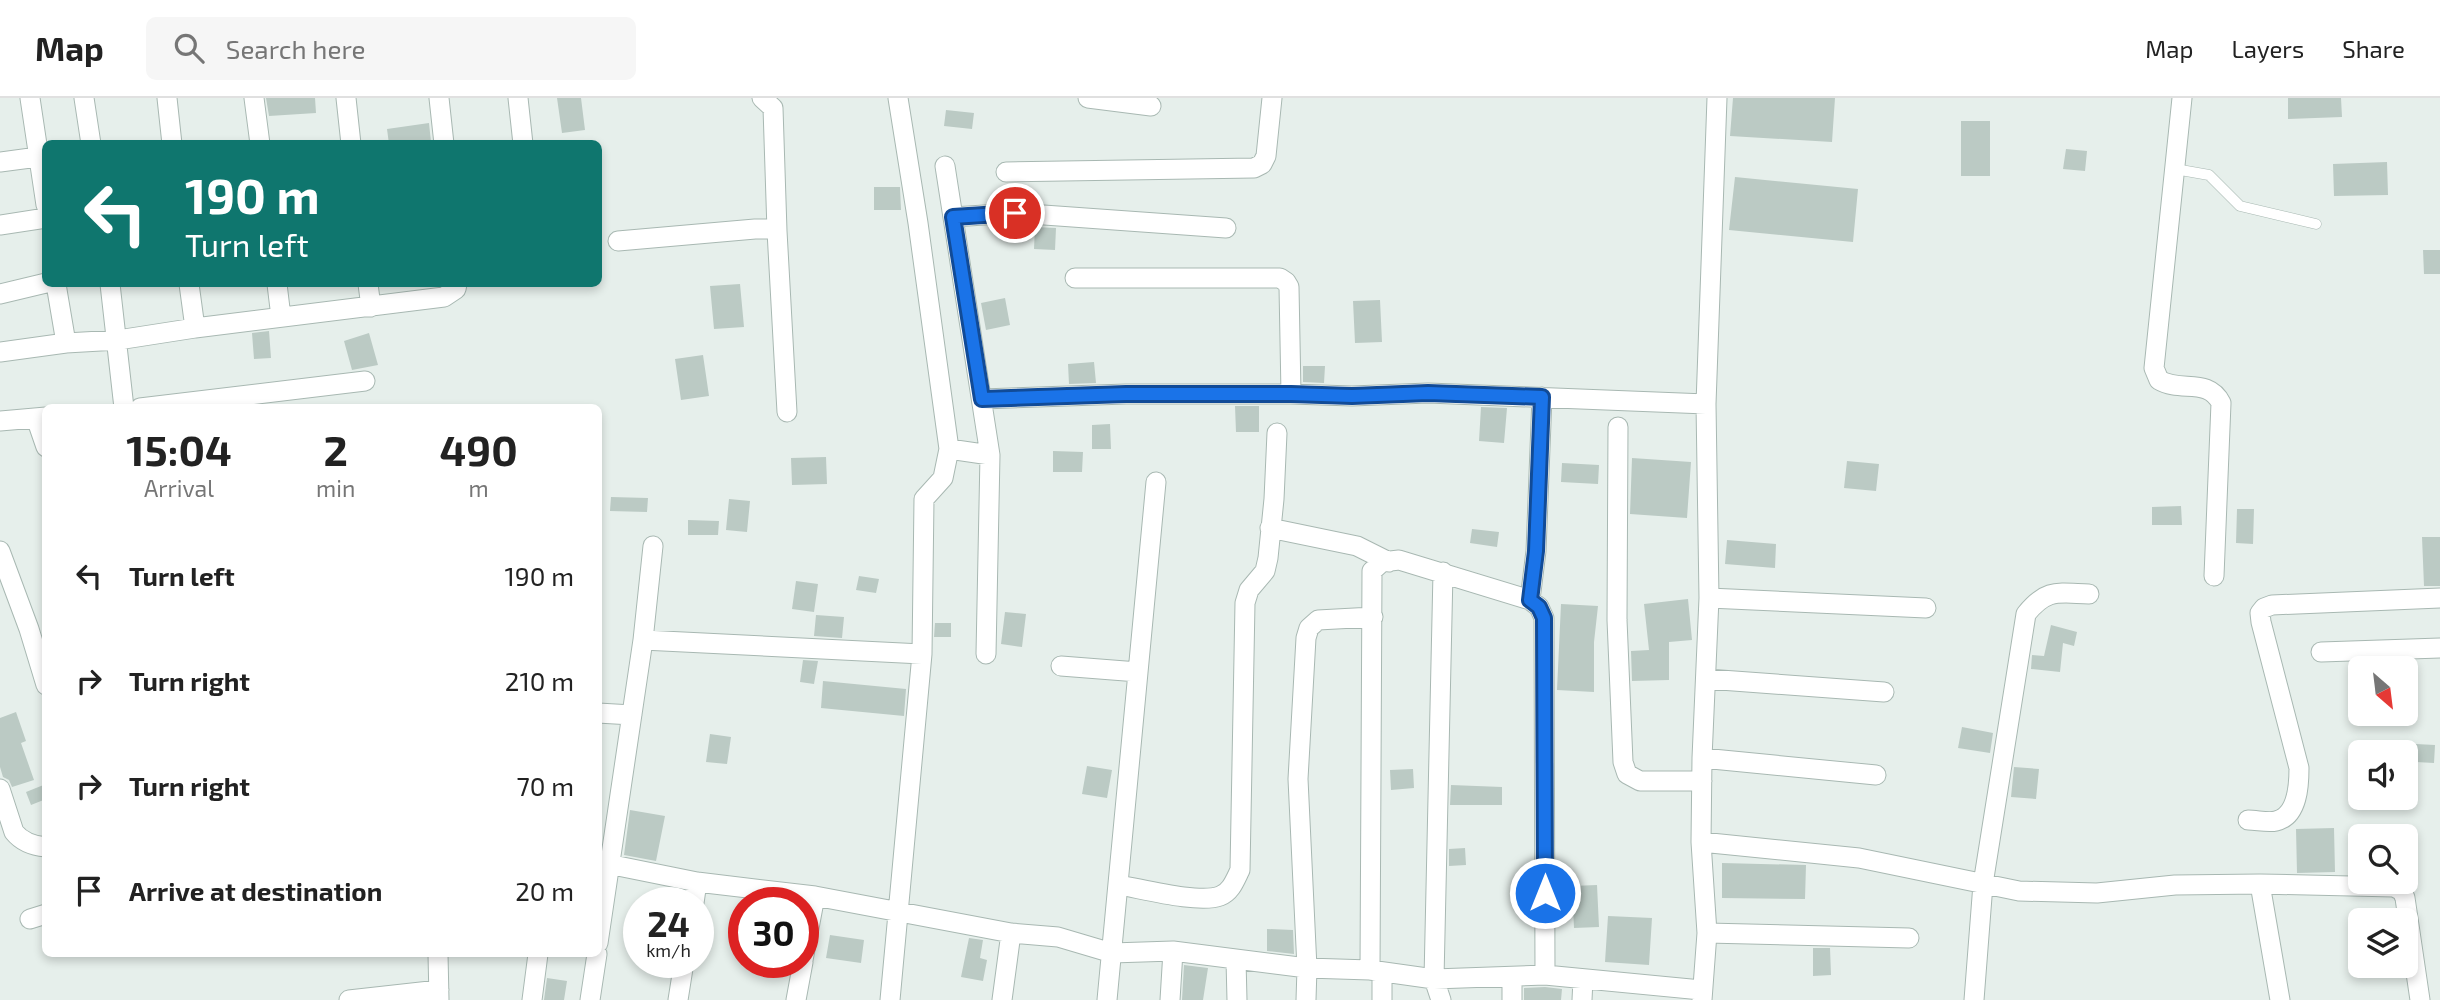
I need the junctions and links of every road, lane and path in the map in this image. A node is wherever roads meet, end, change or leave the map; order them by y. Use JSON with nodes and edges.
{"nodes":[{"id":1,"x":30,"y":98,"type":"edge"},
{"id":2,"x":85,"y":98,"type":"edge"},
{"id":3,"x":167,"y":98,"type":"edge"},
{"id":4,"x":254,"y":98,"type":"edge"},
{"id":5,"x":346,"y":98,"type":"edge"},
{"id":6,"x":439,"y":98,"type":"edge"},
{"id":7,"x":518,"y":98,"type":"edge"},
{"id":8,"x":762,"y":98,"type":"edge"},
{"id":9,"x":898,"y":98,"type":"edge"},
{"id":10,"x":1088,"y":98,"type":"edge"},
{"id":11,"x":1272,"y":98,"type":"edge"},
{"id":12,"x":1717,"y":98,"type":"edge"},
{"id":13,"x":2182,"y":98,"type":"edge"},
{"id":14,"x":1152,"y":106,"type":"dead end"},
{"id":15,"x":90,"y":140,"type":"edge"},
{"id":16,"x":172,"y":140,"type":"edge"},
{"id":17,"x":259,"y":140,"type":"edge"},
{"id":18,"x":351,"y":140,"type":"edge"},
{"id":19,"x":444,"y":140,"type":"edge"},
{"id":20,"x":523,"y":140,"type":"edge"},
{"id":21,"x":38,"y":157,"type":"junction"},
{"id":22,"x":0,"y":162,"type":"edge"},
{"id":23,"x":945,"y":166,"type":"dead end"},
{"id":24,"x":2175,"y":169,"type":"junction"},
{"id":25,"x":1006,"y":172,"type":"dead end"},
{"id":26,"x":42,"y":181,"type":"edge"},
{"id":27,"x":953,"y":217,"type":"junction"},
{"id":28,"x":42,"y":219,"type":"edge"},
{"id":29,"x":2316,"y":224,"type":"dead end"},
{"id":30,"x":0,"y":225,"type":"edge"},
{"id":31,"x":1226,"y":228,"type":"dead end"},
{"id":32,"x":777,"y":231,"type":"junction"},
{"id":33,"x":618,"y":241,"type":"dead end"},
{"id":34,"x":1075,"y":278,"type":"dead end"},
{"id":35,"x":42,"y":284,"type":"edge"},
{"id":36,"x":57,"y":287,"type":"edge"},
{"id":37,"x":110,"y":287,"type":"edge"},
{"id":38,"x":189,"y":287,"type":"edge"},
{"id":39,"x":277,"y":287,"type":"edge"},
{"id":40,"x":368,"y":287,"type":"edge"},
{"id":41,"x":456,"y":287,"type":"edge"},
{"id":42,"x":0,"y":295,"type":"edge"},
{"id":43,"x":370,"y":307,"type":"junction"},
{"id":44,"x":281,"y":317,"type":"junction"},
{"id":45,"x":195,"y":328,"type":"junction"},
{"id":46,"x":118,"y":340,"type":"junction"},
{"id":47,"x":66,"y":343,"type":"junction"},
{"id":48,"x":0,"y":352,"type":"edge"},
{"id":49,"x":365,"y":381,"type":"dead end"},
{"id":50,"x":1291,"y":394,"type":"junction"},
{"id":51,"x":1542,"y":397,"type":"junction"},
{"id":52,"x":982,"y":399,"type":"junction"},
{"id":53,"x":124,"y":404,"type":"edge"},
{"id":54,"x":173,"y":404,"type":"edge"},
{"id":55,"x":1706,"y":404,"type":"junction"},
{"id":56,"x":787,"y":412,"type":"dead end"},
{"id":57,"x":41,"y":417,"type":"edge"},
{"id":58,"x":0,"y":421,"type":"edge"},
{"id":59,"x":1618,"y":427,"type":"dead end"},
{"id":60,"x":1277,"y":433,"type":"dead end"},
{"id":61,"x":949,"y":449,"type":"junction"},
{"id":62,"x":990,"y":455,"type":"junction"},
{"id":63,"x":1156,"y":482,"type":"dead end"},
{"id":64,"x":1270,"y":528,"type":"junction"},
{"id":65,"x":653,"y":546,"type":"dead end"},
{"id":66,"x":0,"y":551,"type":"edge"},
{"id":67,"x":1389,"y":562,"type":"junction"},
{"id":68,"x":1443,"y":572,"type":"junction"},
{"id":69,"x":2214,"y":576,"type":"dead end"},
{"id":70,"x":2089,"y":594,"type":"dead end"},
{"id":71,"x":1709,"y":598,"type":"junction"},
{"id":72,"x":2440,"y":598,"type":"edge"},
{"id":73,"x":1530,"y":600,"type":"junction"},
{"id":74,"x":1926,"y":608,"type":"dead end"},
{"id":75,"x":1373,"y":617,"type":"junction"},
{"id":76,"x":643,"y":640,"type":"junction"},
{"id":77,"x":2440,"y":648,"type":"edge"},
{"id":78,"x":2321,"y":652,"type":"dead end"},
{"id":79,"x":922,"y":654,"type":"junction"},
{"id":80,"x":986,"y":654,"type":"dead end"},
{"id":81,"x":1061,"y":666,"type":"dead end"},
{"id":82,"x":42,"y":672,"type":"edge"},
{"id":83,"x":1138,"y":673,"type":"junction"},
{"id":84,"x":1707,"y":679,"type":"junction"},
{"id":85,"x":1884,"y":692,"type":"dead end"},
{"id":86,"x":602,"y":713,"type":"edge"},
{"id":87,"x":632,"y":715,"type":"junction"},
{"id":88,"x":1702,"y":758,"type":"junction"},
{"id":89,"x":1875,"y":775,"type":"dead end"},
{"id":90,"x":1702,"y":781,"type":"junction"},
{"id":91,"x":0,"y":789,"type":"edge"},
{"id":92,"x":2248,"y":820,"type":"dead end"},
{"id":93,"x":1702,"y":842,"type":"junction"},
{"id":94,"x":42,"y":846,"type":"edge"},
{"id":95,"x":604,"y":864,"type":"edge"},
{"id":96,"x":697,"y":882,"type":"junction"},
{"id":97,"x":1983,"y":884,"type":"junction"},
{"id":98,"x":2259,"y":884,"type":"junction"},
{"id":99,"x":1119,"y":885,"type":"junction"},
{"id":100,"x":696,"y":887,"type":"edge"},
{"id":101,"x":739,"y":887,"type":"edge"},
{"id":102,"x":602,"y":890,"type":"edge"},
{"id":103,"x":819,"y":897,"type":"edge"},
{"id":104,"x":900,"y":912,"type":"junction"},
{"id":105,"x":1011,"y":933,"type":"junction"},
{"id":106,"x":1707,"y":933,"type":"junction"},
{"id":107,"x":1909,"y":937,"type":"dead end"},
{"id":108,"x":1173,"y":951,"type":"junction"},
{"id":109,"x":1112,"y":953,"type":"junction"},
{"id":110,"x":438,"y":957,"type":"edge"},
{"id":111,"x":538,"y":957,"type":"edge"},
{"id":112,"x":597,"y":957,"type":"edge"},
{"id":113,"x":1236,"y":960,"type":"junction"},
{"id":114,"x":1307,"y":968,"type":"junction"},
{"id":115,"x":1376,"y":971,"type":"junction"},
{"id":116,"x":1545,"y":975,"type":"junction"},
{"id":117,"x":1512,"y":977,"type":"junction"},
{"id":118,"x":681,"y":978,"type":"edge"},
{"id":119,"x":800,"y":978,"type":"edge"},
{"id":120,"x":1434,"y":979,"type":"junction"},
{"id":121,"x":1583,"y":979,"type":"junction"},
{"id":122,"x":1641,"y":992,"type":"edge"},
{"id":123,"x":439,"y":995,"type":"edge"},
{"id":124,"x":1702,"y":995,"type":"edge"},
{"id":125,"x":349,"y":1000,"type":"edge"},
{"id":126,"x":531,"y":1000,"type":"edge"},
{"id":127,"x":590,"y":1000,"type":"edge"},
{"id":128,"x":678,"y":1000,"type":"edge"},
{"id":129,"x":796,"y":1000,"type":"edge"},
{"id":130,"x":890,"y":1000,"type":"edge"},
{"id":131,"x":1002,"y":1000,"type":"edge"},
{"id":132,"x":1107,"y":1000,"type":"edge"},
{"id":133,"x":1170,"y":1000,"type":"edge"},
{"id":134,"x":1237,"y":1000,"type":"edge"},
{"id":135,"x":1306,"y":1000,"type":"edge"},
{"id":136,"x":1382,"y":1000,"type":"edge"},
{"id":137,"x":1441,"y":1000,"type":"edge"},
{"id":138,"x":1512,"y":1000,"type":"edge"},
{"id":139,"x":1582,"y":1000,"type":"edge"},
{"id":140,"x":1974,"y":1000,"type":"edge"},
{"id":141,"x":2280,"y":1000,"type":"edge"},
{"id":142,"x":2420,"y":1000,"type":"edge"}],
"edges":[{"from":1,"to":21,"type":"street"},
{"from":2,"to":15,"type":"street"},
{"from":3,"to":16,"type":"street"},
{"from":4,"to":17,"type":"street"},
{"from":5,"to":18,"type":"street"},
{"from":6,"to":19,"type":"street"},
{"from":7,"to":20,"type":"street"},
{"from":8,"to":32,"type":"street"},
{"from":9,"to":61,"type":"street"},
{"from":10,"to":14,"type":"street"},
{"from":11,"to":25,"type":"street"},
{"from":12,"to":55,"type":"street"},
{"from":13,"to":24,"type":"street"},
{"from":21,"to":22,"type":"street"},
{"from":21,"to":26,"type":"street"},
{"from":23,"to":27,"type":"street"},
{"from":24,"to":29,"type":"lane"},
{"from":24,"to":69,"type":"street"},
{"from":27,"to":31,"type":"street"},
{"from":27,"to":52,"type":"street"},
{"from":28,"to":30,"type":"street"},
{"from":32,"to":33,"type":"street"},
{"from":32,"to":56,"type":"street"},
{"from":34,"to":50,"type":"street"},
{"from":35,"to":42,"type":"street"},
{"from":36,"to":47,"type":"street"},
{"from":37,"to":46,"type":"street"},
{"from":38,"to":45,"type":"street"},
{"from":39,"to":44,"type":"street"},
{"from":40,"to":43,"type":"street"},
{"from":41,"to":43,"type":"street"},
{"from":43,"to":44,"type":"street"},
{"from":44,"to":45,"type":"street"},
{"from":45,"to":46,"type":"street"},
{"from":46,"to":47,"type":"street"},
{"from":46,"to":53,"type":"street"},
{"from":47,"to":48,"type":"street"},
{"from":49,"to":54,"type":"street"},
{"from":50,"to":51,"type":"street"},
{"from":50,"to":52,"type":"street"},
{"from":51,"to":55,"type":"street"},
{"from":51,"to":73,"type":"street"},
{"from":52,"to":62,"type":"street"},
{"from":55,"to":71,"type":"street"},
{"from":57,"to":58,"type":"street"},
{"from":59,"to":90,"type":"street"},
{"from":60,"to":64,"type":"street"},
{"from":61,"to":62,"type":"street"},
{"from":61,"to":79,"type":"street"},
{"from":62,"to":80,"type":"street"},
{"from":63,"to":83,"type":"street"},
{"from":64,"to":67,"type":"street"},
{"from":64,"to":99,"type":"street"},
{"from":65,"to":76,"type":"street"},
{"from":66,"to":82,"type":"street"},
{"from":67,"to":68,"type":"street"},
{"from":67,"to":75,"type":"street"},
{"from":68,"to":73,"type":"street"},
{"from":68,"to":120,"type":"street"},
{"from":70,"to":97,"type":"street"},
{"from":71,"to":74,"type":"street"},
{"from":71,"to":84,"type":"street"},
{"from":72,"to":92,"type":"street"},
{"from":73,"to":116,"type":"street"},
{"from":75,"to":114,"type":"street"},
{"from":75,"to":115,"type":"street"},
{"from":76,"to":79,"type":"street"},
{"from":76,"to":87,"type":"street"},
{"from":77,"to":78,"type":"street"},
{"from":79,"to":104,"type":"street"},
{"from":81,"to":83,"type":"street"},
{"from":83,"to":99,"type":"street"},
{"from":84,"to":85,"type":"street"},
{"from":84,"to":88,"type":"street"},
{"from":86,"to":87,"type":"street"},
{"from":87,"to":95,"type":"street"},
{"from":88,"to":89,"type":"street"},
{"from":88,"to":90,"type":"street"},
{"from":90,"to":93,"type":"street"},
{"from":91,"to":94,"type":"street"},
{"from":93,"to":97,"type":"street"},
{"from":93,"to":106,"type":"street"},
{"from":95,"to":96,"type":"street"},
{"from":95,"to":102,"type":"street"},
{"from":96,"to":100,"type":"street"},
{"from":96,"to":101,"type":"street"},
{"from":97,"to":98,"type":"street"},
{"from":97,"to":140,"type":"street"},
{"from":98,"to":141,"type":"street"},
{"from":98,"to":142,"type":"street"},
{"from":99,"to":109,"type":"street"},
{"from":103,"to":104,"type":"street"},
{"from":104,"to":105,"type":"street"},
{"from":104,"to":130,"type":"street"},
{"from":105,"to":109,"type":"street"},
{"from":105,"to":131,"type":"street"},
{"from":106,"to":107,"type":"street"},
{"from":106,"to":124,"type":"street"},
{"from":108,"to":109,"type":"street"},
{"from":108,"to":113,"type":"street"},
{"from":108,"to":133,"type":"street"},
{"from":109,"to":132,"type":"street"},
{"from":110,"to":123,"type":"street"},
{"from":111,"to":126,"type":"street"},
{"from":112,"to":127,"type":"street"},
{"from":113,"to":114,"type":"street"},
{"from":113,"to":134,"type":"street"},
{"from":114,"to":115,"type":"street"},
{"from":114,"to":135,"type":"street"},
{"from":115,"to":120,"type":"street"},
{"from":115,"to":136,"type":"street"},
{"from":116,"to":117,"type":"street"},
{"from":116,"to":121,"type":"street"},
{"from":117,"to":120,"type":"street"},
{"from":117,"to":138,"type":"street"},
{"from":118,"to":128,"type":"street"},
{"from":119,"to":129,"type":"street"},
{"from":120,"to":137,"type":"street"},
{"from":121,"to":122,"type":"street"},
{"from":121,"to":139,"type":"street"},
{"from":122,"to":124,"type":"street"},
{"from":123,"to":125,"type":"street"}]}
